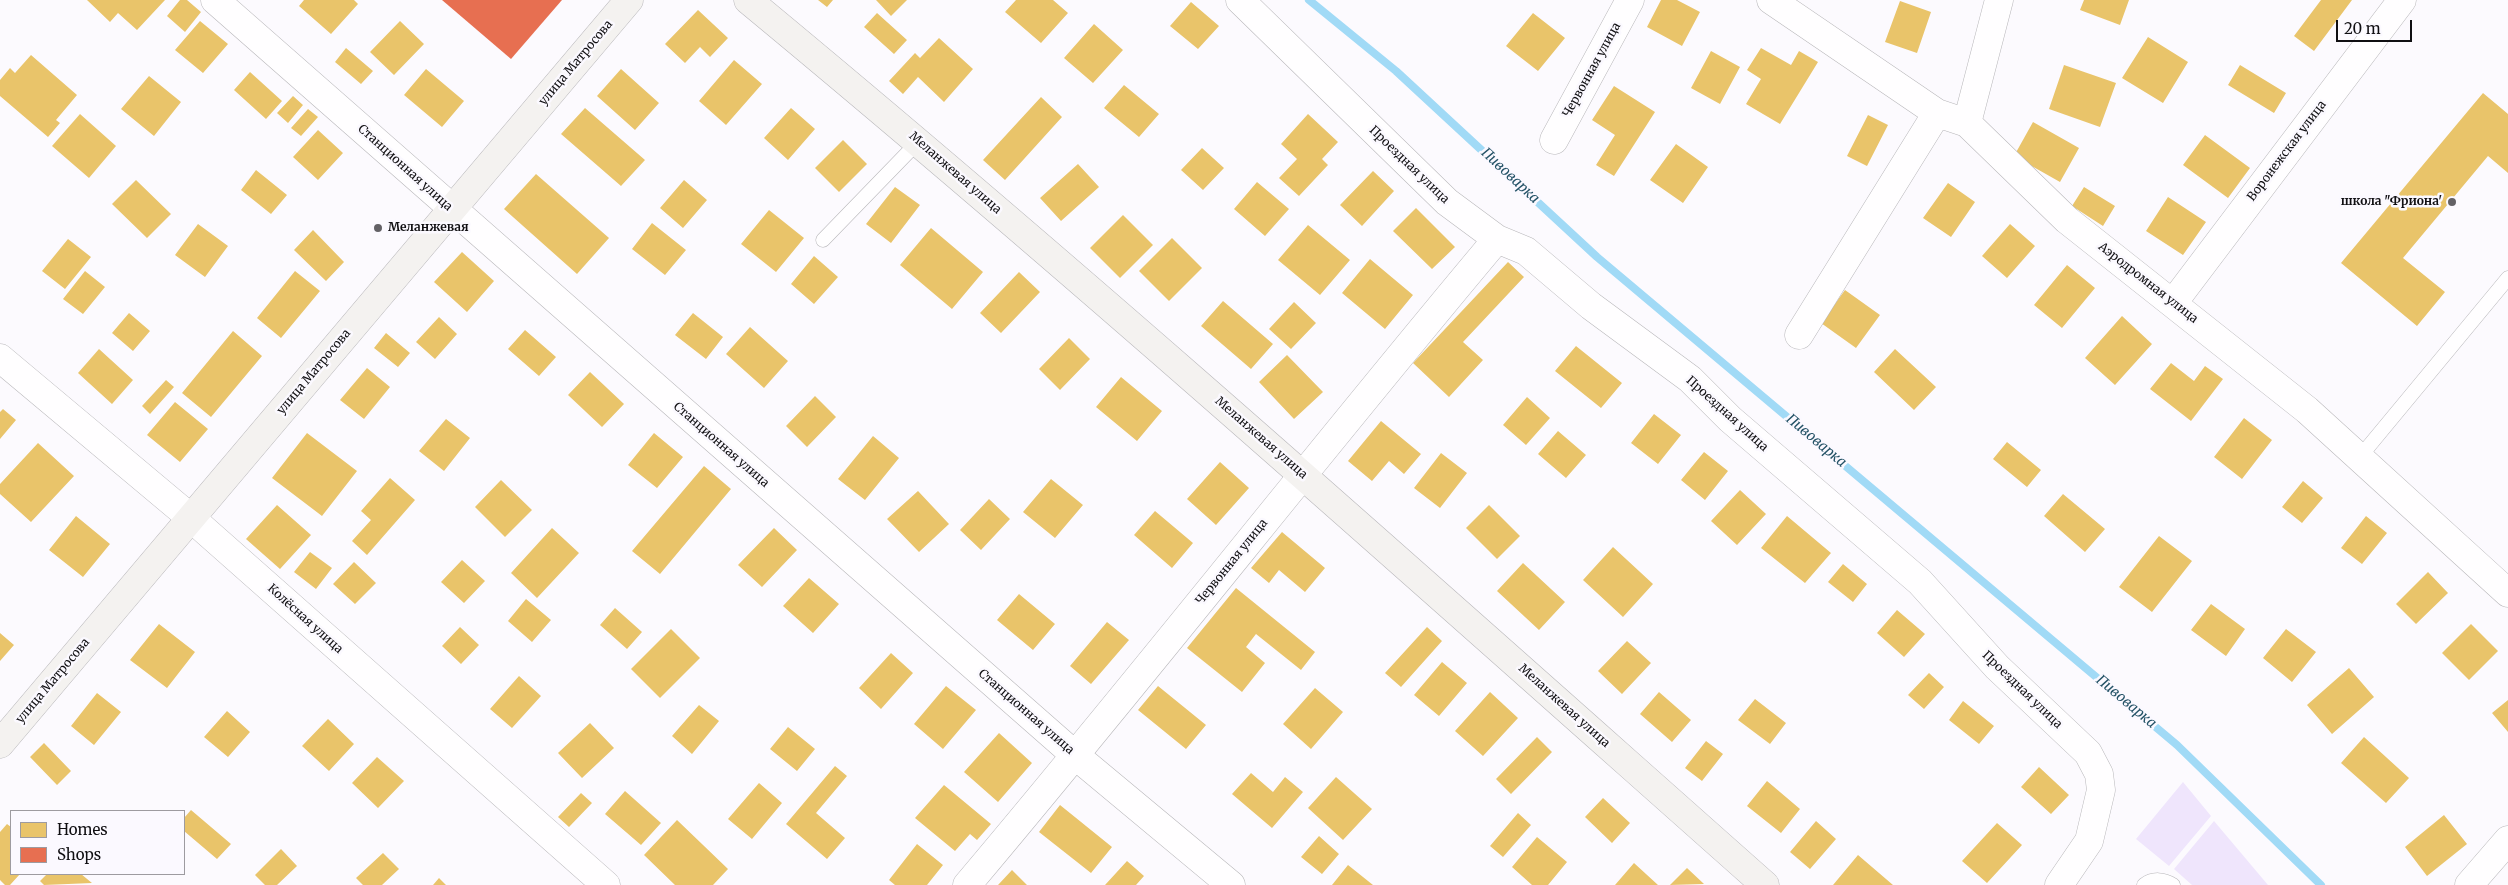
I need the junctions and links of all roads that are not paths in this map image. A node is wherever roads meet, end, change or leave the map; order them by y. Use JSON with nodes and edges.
{"nodes":[{"id":1,"x":215,"y":0,"type":"edge"},
{"id":2,"x":629,"y":0,"type":"edge"},
{"id":3,"x":748,"y":0,"type":"edge"},
{"id":4,"x":1240,"y":0,"type":"edge"},
{"id":5,"x":1630,"y":0,"type":"edge"},
{"id":6,"x":1770,"y":0,"type":"edge"},
{"id":7,"x":2000,"y":0,"type":"edge"},
{"id":8,"x":2402,"y":0,"type":"edge"},
{"id":9,"x":1937,"y":113,"type":"junction"},
{"id":10,"x":1967,"y":123,"type":"junction"},
{"id":11,"x":1554,"y":140,"type":"dead end"},
{"id":12,"x":919,"y":141,"type":"junction"},
{"id":13,"x":452,"y":210,"type":"junction"},
{"id":14,"x":1497,"y":239,"type":"junction"},
{"id":15,"x":823,"y":240,"type":"dead end"},
{"id":16,"x":2508,"y":278,"type":"edge"},
{"id":17,"x":2173,"y":303,"type":"junction"},
{"id":18,"x":1799,"y":335,"type":"dead end"},
{"id":19,"x":0,"y":358,"type":"edge"},
{"id":20,"x":2359,"y":458,"type":"junction"},
{"id":21,"x":1302,"y":474,"type":"junction"},
{"id":22,"x":191,"y":518,"type":"junction"},
{"id":23,"x":2508,"y":593,"type":"edge"},
{"id":24,"x":0,"y":744,"type":"edge"},
{"id":25,"x":1076,"y":756,"type":"junction"},
{"id":26,"x":2508,"y":840,"type":"edge"},
{"id":27,"x":606,"y":885,"type":"edge"},
{"id":28,"x":967,"y":885,"type":"edge"},
{"id":29,"x":1231,"y":885,"type":"edge"},
{"id":30,"x":1765,"y":885,"type":"edge"},
{"id":31,"x":2059,"y":885,"type":"edge"},
{"id":32,"x":2144,"y":885,"type":"edge"},
{"id":33,"x":2173,"y":885,"type":"edge"},
{"id":34,"x":2469,"y":885,"type":"edge"}],
"edges":[{"from":1,"to":13,"type":"street","name":"Станционная улица"},
{"from":2,"to":13,"type":"street","name":"улица Матросова"},
{"from":3,"to":12,"type":"street","name":"Меланжевая улица"},
{"from":4,"to":14,"type":"street","name":"Проездная улица"},
{"from":5,"to":11,"type":"street","name":"Червонная улица"},
{"from":6,"to":9,"type":"street","name":"Аэродромная улица"},
{"from":7,"to":10,"type":"street"},
{"from":8,"to":17,"type":"street","name":"Воронежская улица"},
{"from":9,"to":10,"type":"street","name":"Аэродромная улица"},
{"from":9,"to":18,"type":"street"},
{"from":10,"to":17,"type":"street","name":"Аэродромная улица"},
{"from":12,"to":15,"type":"lane"},
{"from":12,"to":21,"type":"street","name":"Меланжевая улица"},
{"from":13,"to":22,"type":"street","name":"улица Матросова"},
{"from":13,"to":25,"type":"street","name":"Станционная улица"},
{"from":14,"to":21,"type":"street","name":"Червонная улица"},
{"from":14,"to":31,"type":"street","name":"Проездная улица"},
{"from":16,"to":20,"type":"lane"},
{"from":17,"to":20,"type":"street","name":"Аэродромная улица"},
{"from":19,"to":22,"type":"street","name":"Колёсная улица"},
{"from":20,"to":23,"type":"street","name":"Аэродромная улица"},
{"from":21,"to":25,"type":"street","name":"Червонная улица"},
{"from":21,"to":30,"type":"street","name":"Меланжевая улица"},
{"from":22,"to":24,"type":"street","name":"улица Матросова"},
{"from":22,"to":27,"type":"street","name":"Колёсная улица"},
{"from":25,"to":28,"type":"street","name":"Червонная улица"},
{"from":25,"to":29,"type":"street","name":"Станционная улица"},
{"from":26,"to":34,"type":"street"},
{"from":32,"to":33,"type":"lane"}]}
